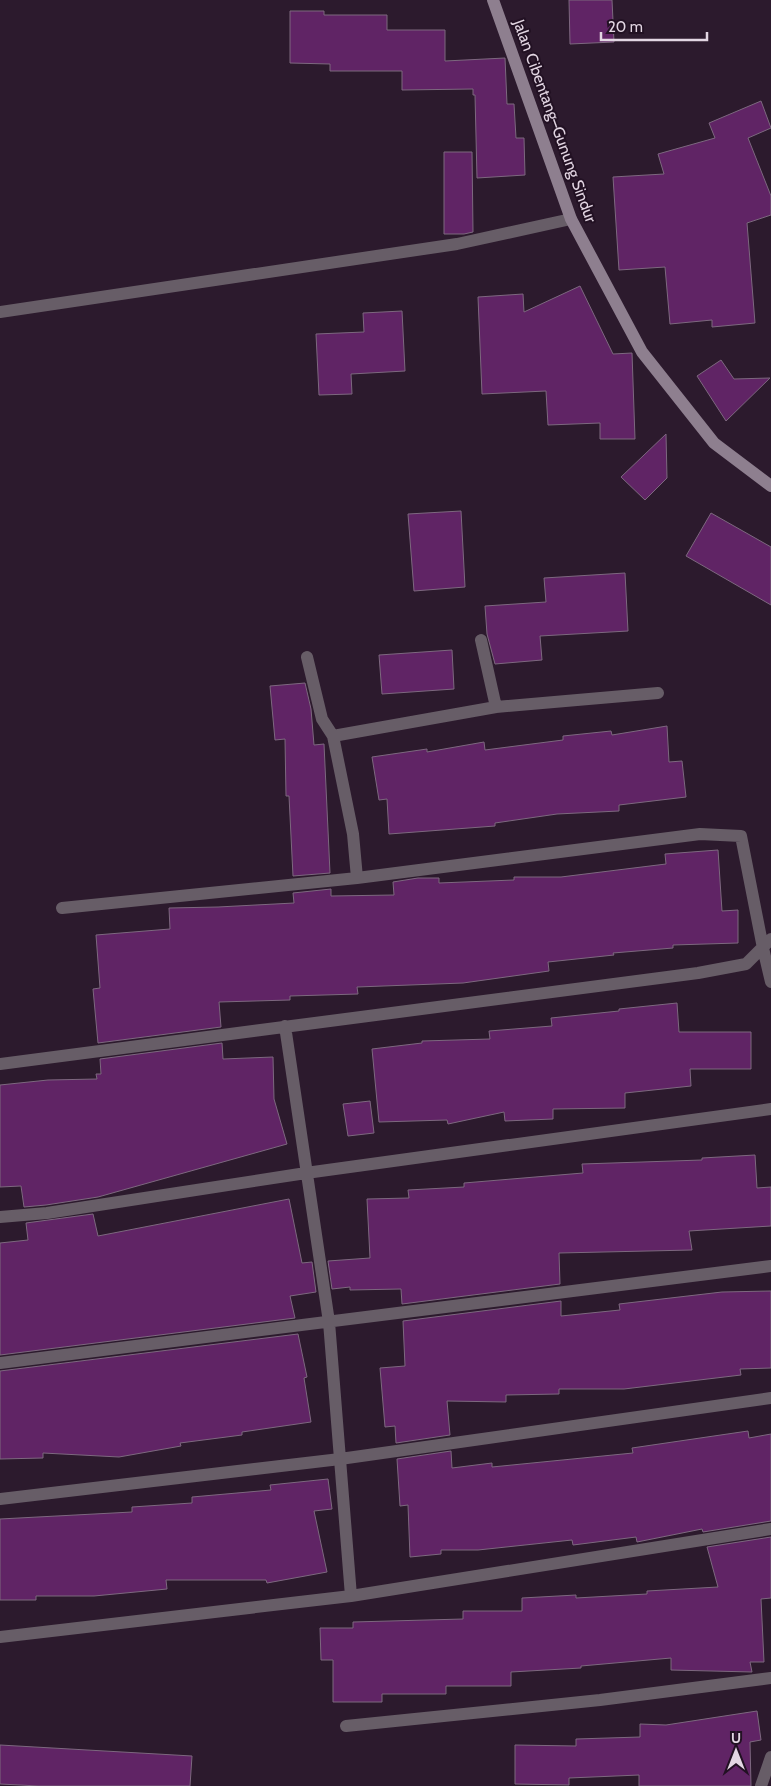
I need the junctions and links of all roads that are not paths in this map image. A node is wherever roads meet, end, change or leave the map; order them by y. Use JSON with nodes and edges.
{"nodes":[{"id":1,"x":493,"y":0,"type":"edge"},
{"id":2,"x":571,"y":219,"type":"junction"},
{"id":3,"x":0,"y":312,"type":"edge"},
{"id":4,"x":771,"y":486,"type":"edge"},
{"id":5,"x":481,"y":640,"type":"dead end"},
{"id":6,"x":307,"y":657,"type":"dead end"},
{"id":7,"x":658,"y":693,"type":"dead end"},
{"id":8,"x":496,"y":707,"type":"junction"},
{"id":9,"x":334,"y":736,"type":"junction"},
{"id":10,"x":357,"y":878,"type":"junction"},
{"id":11,"x":62,"y":908,"type":"dead end"},
{"id":12,"x":767,"y":943,"type":"edge"},
{"id":13,"x":771,"y":982,"type":"edge"},
{"id":14,"x":285,"y":1026,"type":"junction"},
{"id":15,"x":0,"y":1064,"type":"edge"},
{"id":16,"x":771,"y":1109,"type":"edge"},
{"id":17,"x":306,"y":1173,"type":"junction"},
{"id":18,"x":0,"y":1217,"type":"edge"},
{"id":19,"x":771,"y":1266,"type":"edge"},
{"id":20,"x":329,"y":1322,"type":"junction"},
{"id":21,"x":0,"y":1363,"type":"edge"},
{"id":22,"x":771,"y":1398,"type":"edge"},
{"id":23,"x":340,"y":1459,"type":"junction"},
{"id":24,"x":0,"y":1499,"type":"edge"},
{"id":25,"x":771,"y":1528,"type":"edge"},
{"id":26,"x":350,"y":1596,"type":"junction"},
{"id":27,"x":0,"y":1637,"type":"edge"},
{"id":28,"x":771,"y":1678,"type":"edge"},
{"id":29,"x":346,"y":1726,"type":"dead end"},
{"id":30,"x":771,"y":1757,"type":"edge"},
{"id":31,"x":761,"y":1786,"type":"edge"}],
"edges":[{"from":1,"to":2,"type":"street","name":"Jalan Cibentang–Gunung Sindur"},
{"from":2,"to":3,"type":"street"},
{"from":2,"to":4,"type":"street","name":"Jalan Cibentang–Gunung Sindur"},
{"from":5,"to":8,"type":"street"},
{"from":6,"to":9,"type":"street"},
{"from":7,"to":8,"type":"street"},
{"from":8,"to":9,"type":"street"},
{"from":9,"to":10,"type":"street"},
{"from":10,"to":11,"type":"street"},
{"from":10,"to":12,"type":"street"},
{"from":12,"to":13,"type":"street"},
{"from":12,"to":14,"type":"street"},
{"from":14,"to":15,"type":"street"},
{"from":14,"to":17,"type":"street"},
{"from":16,"to":17,"type":"street"},
{"from":17,"to":18,"type":"street"},
{"from":17,"to":20,"type":"street"},
{"from":19,"to":20,"type":"street"},
{"from":20,"to":21,"type":"street"},
{"from":20,"to":23,"type":"street"},
{"from":22,"to":23,"type":"street"},
{"from":23,"to":24,"type":"street"},
{"from":23,"to":26,"type":"street"},
{"from":25,"to":26,"type":"street"},
{"from":26,"to":27,"type":"street"},
{"from":28,"to":29,"type":"street"},
{"from":30,"to":31,"type":"street"}]}
